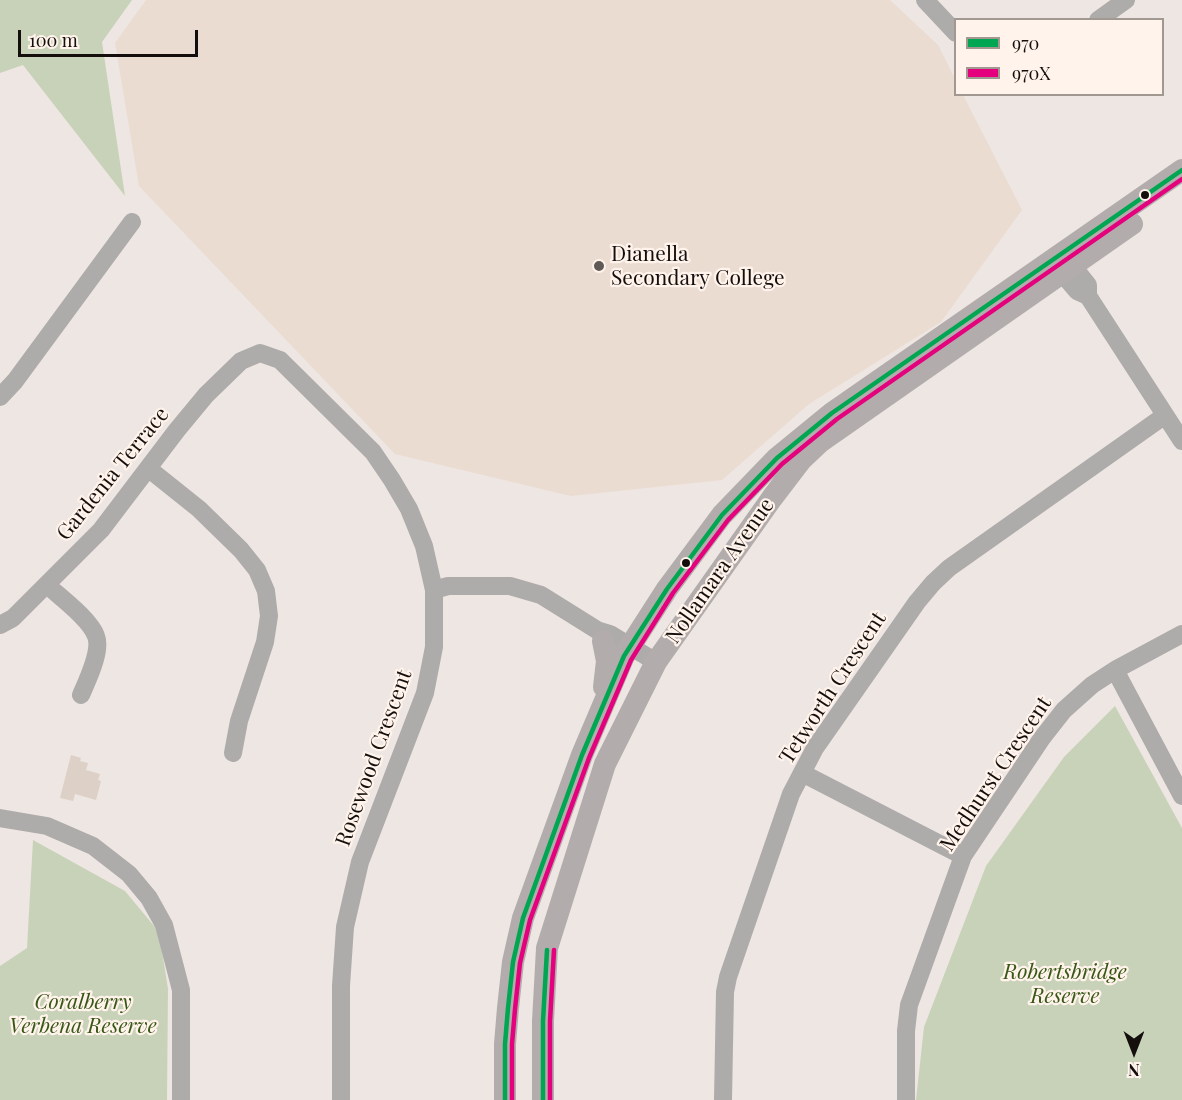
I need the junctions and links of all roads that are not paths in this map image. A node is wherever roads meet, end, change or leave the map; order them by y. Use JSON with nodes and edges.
{"nodes":[{"id":1,"x":925,"y":0,"type":"edge"},
{"id":2,"x":1126,"y":0,"type":"edge"},
{"id":3,"x":1101,"y":18,"type":"edge"},
{"id":4,"x":954,"y":31,"type":"edge"},
{"id":5,"x":1182,"y":170,"type":"edge"},
{"id":6,"x":1182,"y":187,"type":"edge"},
{"id":7,"x":132,"y":222,"type":"dead end"},
{"id":8,"x":1062,"y":263,"type":"junction"},
{"id":9,"x":260,"y":353,"type":"joint"},
{"id":10,"x":0,"y":397,"type":"edge"},
{"id":11,"x":1164,"y":416,"type":"junction"},
{"id":12,"x":1182,"y":441,"type":"edge"},
{"id":13,"x":148,"y":469,"type":"junction"},
{"id":14,"x":772,"y":498,"type":"junction"},
{"id":15,"x":714,"y":525,"type":"junction"},
{"id":16,"x":46,"y":585,"type":"junction"},
{"id":17,"x":434,"y":590,"type":"junction"},
{"id":18,"x":648,"y":619,"type":"junction"},
{"id":19,"x":0,"y":626,"type":"edge"},
{"id":20,"x":1182,"y":634,"type":"edge"},
{"id":21,"x":604,"y":635,"type":"junction"},
{"id":22,"x":627,"y":652,"type":"junction"},
{"id":23,"x":653,"y":666,"type":"junction"},
{"id":24,"x":1115,"y":670,"type":"junction"},
{"id":25,"x":81,"y":695,"type":"dead end"},
{"id":26,"x":602,"y":709,"type":"junction"},
{"id":27,"x":233,"y":753,"type":"dead end"},
{"id":28,"x":802,"y":772,"type":"junction"},
{"id":29,"x":1182,"y":796,"type":"edge"},
{"id":30,"x":0,"y":818,"type":"edge"},
{"id":31,"x":963,"y":856,"type":"junction"},
{"id":32,"x":181,"y":1100,"type":"edge"},
{"id":33,"x":341,"y":1100,"type":"edge"},
{"id":34,"x":505,"y":1100,"type":"edge"},
{"id":35,"x":543,"y":1100,"type":"edge"},
{"id":36,"x":723,"y":1100,"type":"edge"},
{"id":37,"x":906,"y":1100,"type":"edge"}],
"edges":[{"from":1,"to":4,"type":"street"},
{"from":2,"to":3,"type":"street"},
{"from":5,"to":8,"type":"main road","name":"Nollamara Avenue"},
{"from":6,"to":8,"type":"main road","name":"Nollamara Avenue"},
{"from":7,"to":10,"type":"street"},
{"from":8,"to":11,"type":"street"},
{"from":8,"to":14,"type":"main road","name":"Nollamara Avenue"},
{"from":8,"to":15,"type":"main road","name":"Nollamara Avenue"},
{"from":9,"to":13,"type":"street","name":"Gardenia Terrace"},
{"from":9,"to":17,"type":"street","name":"Rosewood Crescent"},
{"from":11,"to":12,"type":"street"},
{"from":11,"to":28,"type":"street","name":"Tetworth Crescent"},
{"from":13,"to":16,"type":"street","name":"Gardenia Terrace"},
{"from":13,"to":27,"type":"street"},
{"from":14,"to":15,"type":"main road"},
{"from":14,"to":23,"type":"main road","name":"Nollamara Avenue"},
{"from":15,"to":18,"type":"main road","name":"Nollamara Avenue"},
{"from":16,"to":19,"type":"street","name":"Gardenia Terrace"},
{"from":16,"to":25,"type":"street"},
{"from":17,"to":21,"type":"street"},
{"from":17,"to":33,"type":"street","name":"Rosewood Crescent"},
{"from":18,"to":21,"type":"main road"},
{"from":18,"to":22,"type":"main road","name":"Nollamara Avenue"},
{"from":20,"to":24,"type":"street","name":"Medhurst Crescent"},
{"from":21,"to":22,"type":"street"},
{"from":21,"to":26,"type":"main road"},
{"from":22,"to":23,"type":"street"},
{"from":22,"to":26,"type":"main road","name":"Nollamara Avenue"},
{"from":23,"to":35,"type":"main road","name":"Nollamara Avenue"},
{"from":24,"to":29,"type":"street"},
{"from":24,"to":31,"type":"street","name":"Medhurst Crescent"},
{"from":26,"to":34,"type":"main road","name":"Nollamara Avenue"},
{"from":28,"to":31,"type":"street"},
{"from":28,"to":36,"type":"street","name":"Tetworth Crescent"},
{"from":30,"to":32,"type":"street"},
{"from":31,"to":37,"type":"street","name":"Medhurst Crescent"}]}
